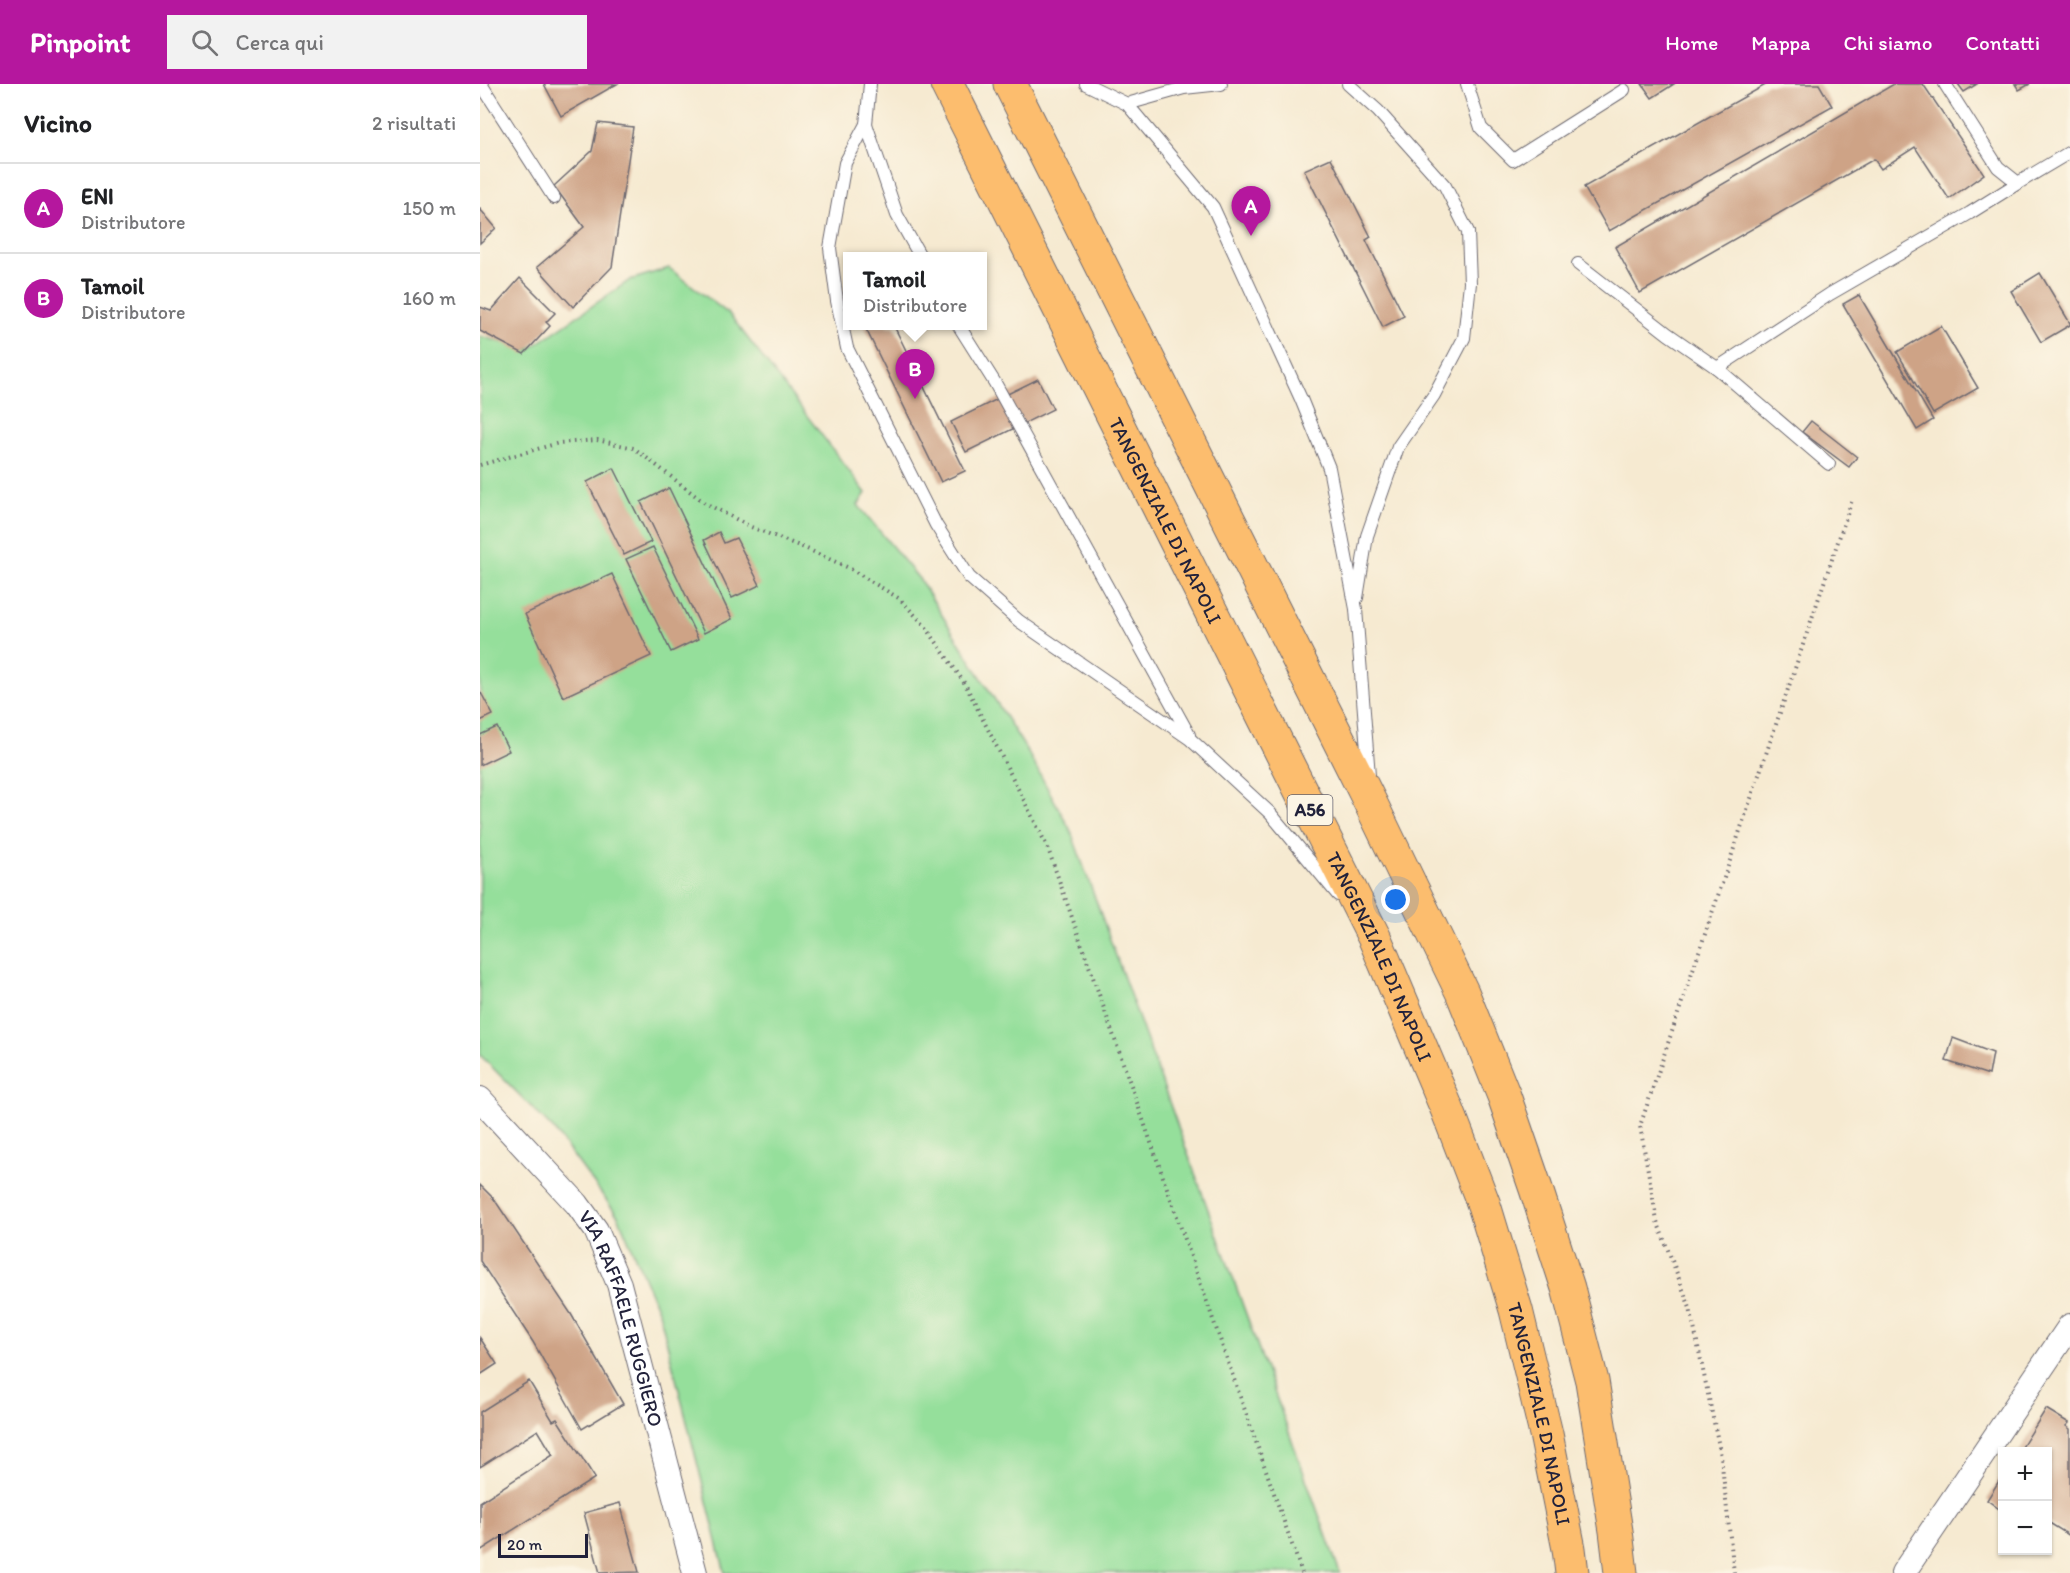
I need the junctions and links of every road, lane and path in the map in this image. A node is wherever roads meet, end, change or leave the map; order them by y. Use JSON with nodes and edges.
{"nodes":[{"id":1,"x":481,"y":84,"type":"edge"},
{"id":2,"x":870,"y":84,"type":"edge"},
{"id":3,"x":947,"y":84,"type":"edge"},
{"id":4,"x":1010,"y":84,"type":"edge"},
{"id":5,"x":1086,"y":84,"type":"edge"},
{"id":6,"x":1221,"y":84,"type":"edge"},
{"id":7,"x":1348,"y":84,"type":"edge"},
{"id":8,"x":1467,"y":84,"type":"edge"},
{"id":9,"x":1945,"y":84,"type":"edge"},
{"id":10,"x":1624,"y":90,"type":"dead end"},
{"id":11,"x":1127,"y":104,"type":"junction"},
{"id":12,"x":867,"y":124,"type":"junction"},
{"id":13,"x":2070,"y":152,"type":"edge"},
{"id":14,"x":2018,"y":183,"type":"junction"},
{"id":15,"x":554,"y":198,"type":"dead end"},
{"id":16,"x":918,"y":252,"type":"edge"},
{"id":17,"x":1578,"y":264,"type":"dead end"},
{"id":18,"x":843,"y":329,"type":"edge"},
{"id":19,"x":843,"y":330,"type":"edge"},
{"id":20,"x":962,"y":330,"type":"edge"},
{"id":21,"x":1717,"y":368,"type":"junction"},
{"id":22,"x":1829,"y":464,"type":"dead end"},
{"id":23,"x":480,"y":465,"type":"edge"},
{"id":24,"x":1852,"y":500,"type":"dead end"},
{"id":25,"x":1356,"y":609,"type":"junction"},
{"id":26,"x":1190,"y":739,"type":"junction"},
{"id":27,"x":1371,"y":804,"type":"junction"},
{"id":28,"x":1374,"y":939,"type":"junction"},
{"id":29,"x":480,"y":1099,"type":"edge"},
{"id":30,"x":2070,"y":1326,"type":"edge"},
{"id":31,"x":696,"y":1573,"type":"edge"},
{"id":32,"x":1302,"y":1573,"type":"edge"},
{"id":33,"x":1572,"y":1573,"type":"edge"},
{"id":34,"x":1621,"y":1573,"type":"edge"},
{"id":35,"x":1734,"y":1573,"type":"edge"},
{"id":36,"x":1903,"y":1573,"type":"edge"}],
"edges":[{"from":1,"to":15,"type":"lane"},
{"from":2,"to":12,"type":"lane"},
{"from":3,"to":28,"type":"highway","name":"TANGENZIALE DI NAPOLI","number":"A56"},
{"from":4,"to":27,"type":"highway"},
{"from":5,"to":11,"type":"lane"},
{"from":6,"to":11,"type":"lane"},
{"from":7,"to":25,"type":"lane"},
{"from":8,"to":10,"type":"lane"},
{"from":9,"to":14,"type":"lane"},
{"from":11,"to":25,"type":"lane"},
{"from":12,"to":16,"type":"lane"},
{"from":12,"to":18,"type":"lane"},
{"from":13,"to":14,"type":"lane"},
{"from":14,"to":21,"type":"lane"},
{"from":17,"to":21,"type":"lane"},
{"from":19,"to":26,"type":"lane"},
{"from":20,"to":26,"type":"lane"},
{"from":21,"to":22,"type":"lane"},
{"from":23,"to":32,"type":"path"},
{"from":24,"to":35,"type":"path"},
{"from":25,"to":27,"type":"lane"},
{"from":26,"to":28,"type":"lane"},
{"from":27,"to":34,"type":"highway"},
{"from":28,"to":33,"type":"highway","name":"TANGENZIALE DI NAPOLI","number":"A56"},
{"from":29,"to":31,"type":"street","name":"VIA RAFFAELE RUGGIERO"},
{"from":30,"to":36,"type":"street"}]}
